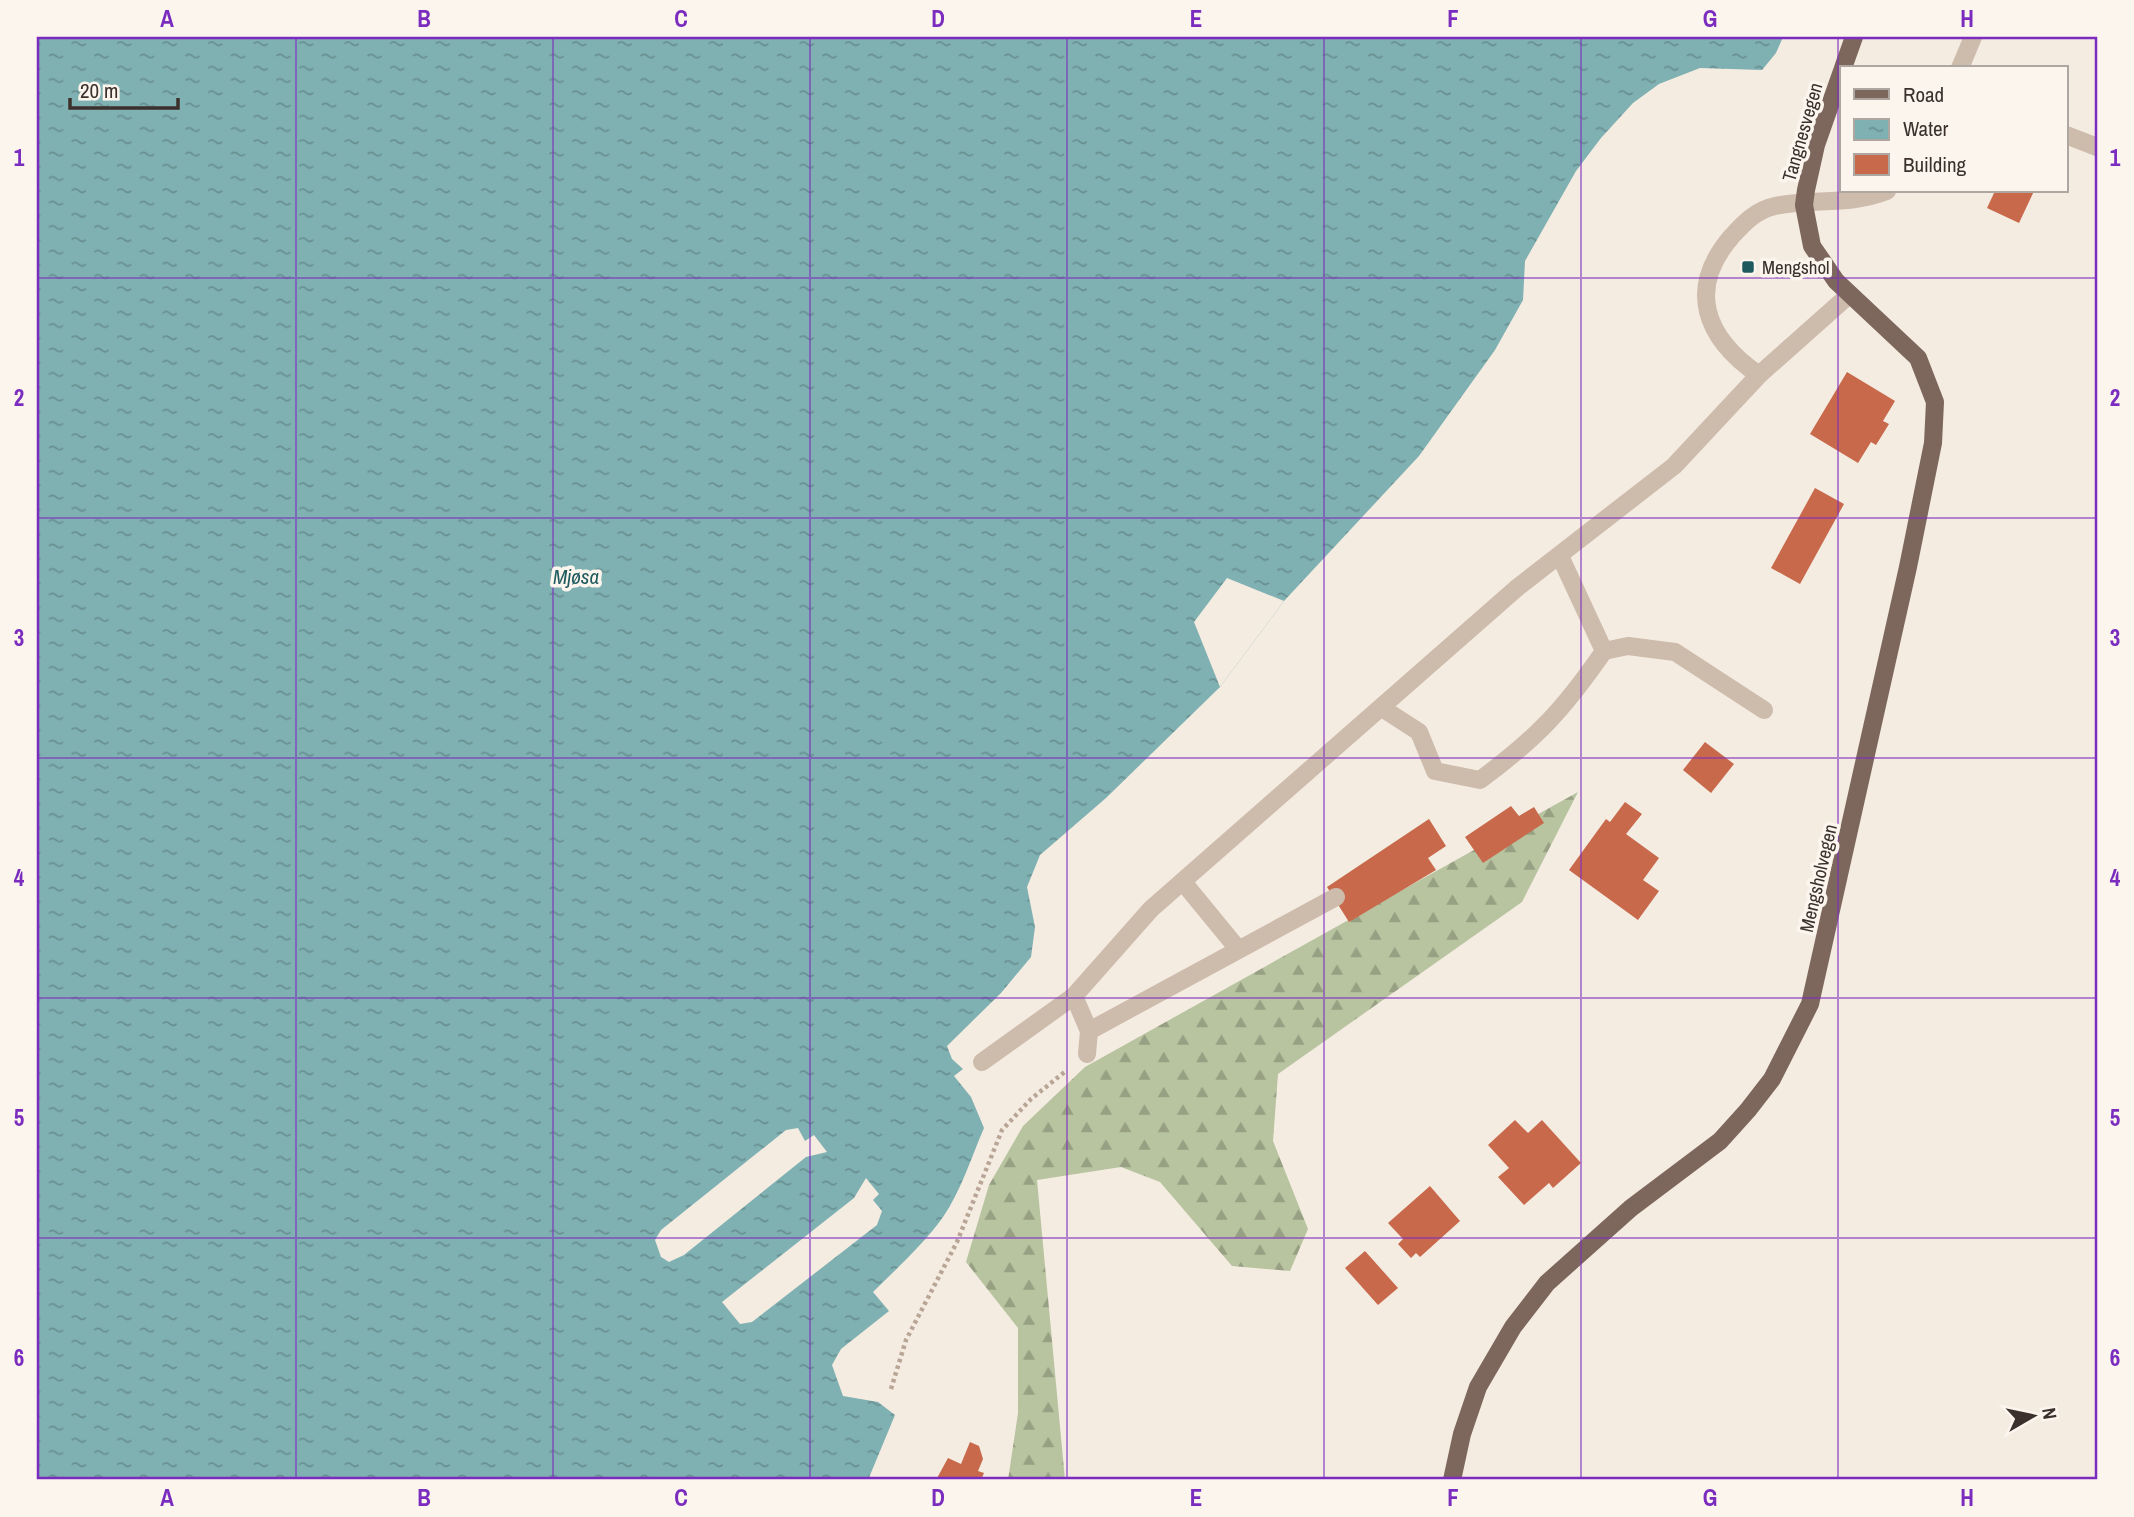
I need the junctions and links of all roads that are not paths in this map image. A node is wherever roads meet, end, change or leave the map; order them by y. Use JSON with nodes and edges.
{"nodes":[{"id":1,"x":1854,"y":37,"type":"edge"},
{"id":2,"x":1973,"y":37,"type":"edge"},
{"id":3,"x":1843,"y":66,"type":"edge"},
{"id":4,"x":1960,"y":66,"type":"edge"},
{"id":5,"x":1840,"y":76,"type":"edge"},
{"id":6,"x":2068,"y":136,"type":"edge"},
{"id":7,"x":2097,"y":147,"type":"edge"},
{"id":8,"x":1884,"y":192,"type":"edge"},
{"id":9,"x":1804,"y":205,"type":"junction"},
{"id":10,"x":1849,"y":295,"type":"junction"},
{"id":11,"x":1759,"y":375,"type":"junction"},
{"id":12,"x":1560,"y":556,"type":"junction"},
{"id":13,"x":1604,"y":651,"type":"junction"},
{"id":14,"x":1382,"y":708,"type":"junction"},
{"id":15,"x":1764,"y":710,"type":"dead end"},
{"id":16,"x":1183,"y":882,"type":"junction"},
{"id":17,"x":1336,"y":897,"type":"dead end"},
{"id":18,"x":1238,"y":949,"type":"junction"},
{"id":19,"x":1074,"y":996,"type":"junction"},
{"id":20,"x":1089,"y":1031,"type":"junction"},
{"id":21,"x":1087,"y":1054,"type":"road end"},
{"id":22,"x":982,"y":1062,"type":"dead end"},
{"id":23,"x":1452,"y":1480,"type":"edge"}],
"edges":[{"from":1,"to":3,"type":"main road","name":"Tangnesvegen"},
{"from":2,"to":4,"type":"lane"},
{"from":5,"to":9,"type":"main road","name":"Tangnesvegen"},
{"from":6,"to":7,"type":"lane"},
{"from":8,"to":9,"type":"lane"},
{"from":9,"to":10,"type":"main road","name":"Mengsholvegen"},
{"from":9,"to":11,"type":"lane"},
{"from":10,"to":11,"type":"lane"},
{"from":10,"to":23,"type":"main road","name":"Mengsholvegen"},
{"from":11,"to":12,"type":"lane"},
{"from":12,"to":13,"type":"lane"},
{"from":12,"to":14,"type":"lane"},
{"from":13,"to":14,"type":"lane"},
{"from":13,"to":15,"type":"lane"},
{"from":14,"to":16,"type":"lane"},
{"from":16,"to":18,"type":"lane"},
{"from":16,"to":19,"type":"lane"},
{"from":17,"to":18,"type":"lane"},
{"from":18,"to":20,"type":"lane"},
{"from":19,"to":20,"type":"lane"},
{"from":19,"to":22,"type":"lane"},
{"from":20,"to":21,"type":"lane"}]}
